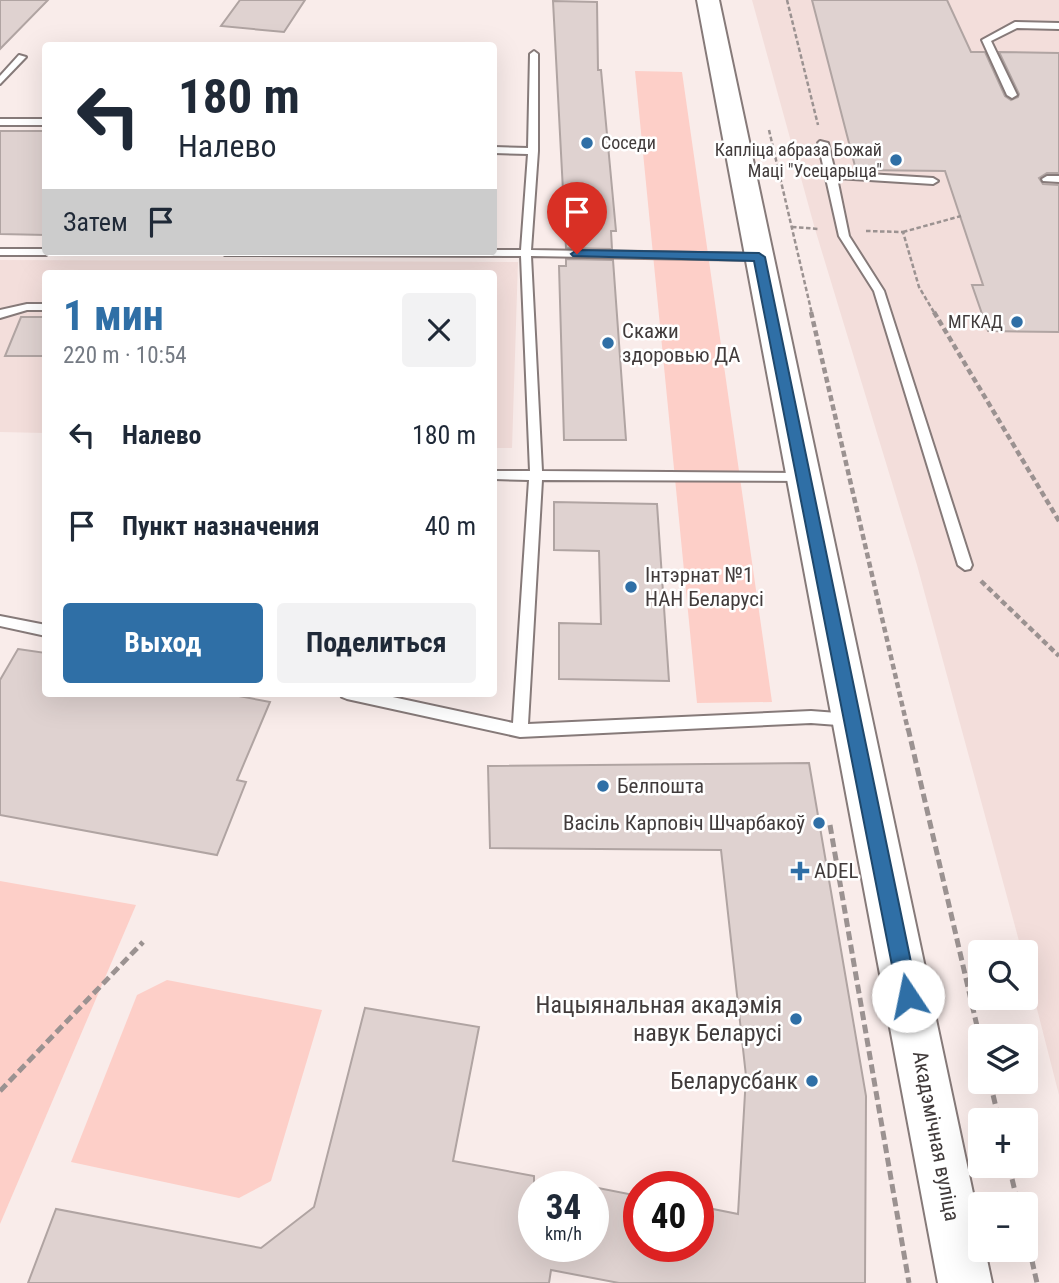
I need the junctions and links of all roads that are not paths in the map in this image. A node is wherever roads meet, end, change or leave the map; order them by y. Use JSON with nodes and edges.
{"nodes":[{"id":1,"x":708,"y":0,"type":"edge"},
{"id":2,"x":1059,"y":26,"type":"edge"},
{"id":3,"x":534,"y":54,"type":"dead end"},
{"id":4,"x":22,"y":57,"type":"dead end"},
{"id":5,"x":0,"y":82,"type":"edge"},
{"id":6,"x":1012,"y":95,"type":"dead end"},
{"id":7,"x":0,"y":122,"type":"edge"},
{"id":8,"x":42,"y":122,"type":"edge"},
{"id":9,"x":823,"y":143,"type":"road end"},
{"id":10,"x":497,"y":150,"type":"edge"},
{"id":11,"x":533,"y":151,"type":"junction"},
{"id":12,"x":831,"y":175,"type":"junction"},
{"id":13,"x":1047,"y":179,"type":"dead end"},
{"id":14,"x":1059,"y":179,"type":"edge"},
{"id":15,"x":933,"y":181,"type":"dead end"},
{"id":16,"x":0,"y":251,"type":"edge"},
{"id":17,"x":42,"y":252,"type":"edge"},
{"id":18,"x":497,"y":253,"type":"edge"},
{"id":19,"x":526,"y":253,"type":"junction"},
{"id":20,"x":759,"y":257,"type":"junction"},
{"id":21,"x":42,"y":307,"type":"edge"},
{"id":22,"x":0,"y":314,"type":"edge"},
{"id":23,"x":497,"y":475,"type":"edge"},
{"id":24,"x":536,"y":475,"type":"junction"},
{"id":25,"x":803,"y":477,"type":"junction"},
{"id":26,"x":965,"y":565,"type":"road end"},
{"id":27,"x":0,"y":621,"type":"edge"},
{"id":28,"x":42,"y":630,"type":"edge"},
{"id":29,"x":365,"y":697,"type":"edge"},
{"id":30,"x":852,"y":720,"type":"junction"},
{"id":31,"x":520,"y":731,"type":"junction"},
{"id":32,"x":965,"y":1283,"type":"edge"}],
"edges":[{"from":1,"to":20,"type":"street","name":"Акадэмічная вуліца"},
{"from":2,"to":6,"type":"lane"},
{"from":3,"to":11,"type":"lane"},
{"from":4,"to":5,"type":"lane"},
{"from":7,"to":8,"type":"lane"},
{"from":9,"to":12,"type":"lane"},
{"from":10,"to":11,"type":"lane"},
{"from":11,"to":19,"type":"lane"},
{"from":12,"to":15,"type":"lane"},
{"from":12,"to":26,"type":"lane"},
{"from":13,"to":14,"type":"lane"},
{"from":16,"to":17,"type":"lane"},
{"from":18,"to":19,"type":"lane"},
{"from":19,"to":20,"type":"lane"},
{"from":19,"to":24,"type":"lane"},
{"from":20,"to":25,"type":"street","name":"Акадэмічная вуліца"},
{"from":21,"to":22,"type":"lane"},
{"from":23,"to":24,"type":"lane"},
{"from":24,"to":25,"type":"lane"},
{"from":24,"to":31,"type":"lane"},
{"from":25,"to":30,"type":"street","name":"Акадэмічная вуліца"},
{"from":27,"to":28,"type":"lane"},
{"from":29,"to":31,"type":"lane"},
{"from":30,"to":31,"type":"lane"},
{"from":30,"to":32,"type":"street","name":"Акадэмічная вуліца"}]}
